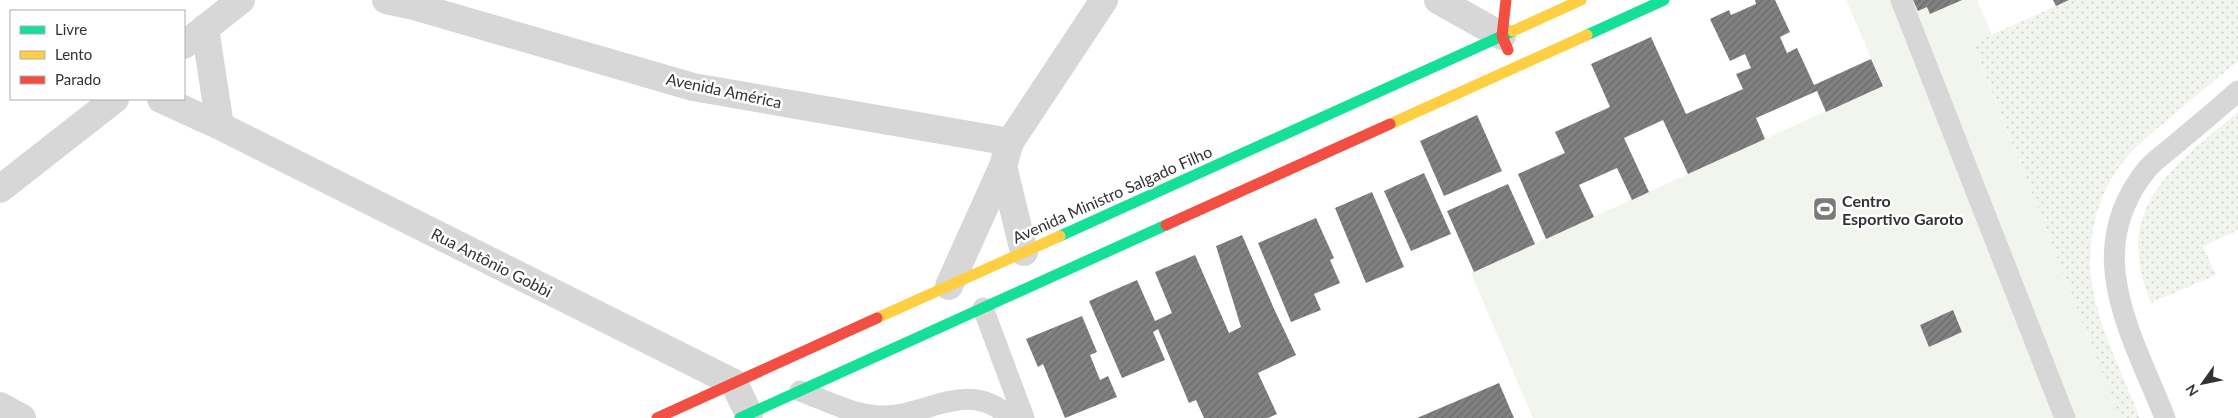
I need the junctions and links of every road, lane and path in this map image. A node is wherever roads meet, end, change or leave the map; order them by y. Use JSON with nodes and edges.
{"nodes":[{"id":1,"x":386,"y":0,"type":"edge"},
{"id":2,"x":1104,"y":0,"type":"edge"},
{"id":3,"x":1438,"y":0,"type":"edge"},
{"id":4,"x":1506,"y":0,"type":"edge"},
{"id":5,"x":1581,"y":0,"type":"edge"},
{"id":6,"x":1664,"y":0,"type":"edge"},
{"id":7,"x":1901,"y":0,"type":"edge"},
{"id":8,"x":244,"y":1,"type":"edge"},
{"id":9,"x":412,"y":3,"type":"edge"},
{"id":10,"x":205,"y":28,"type":"junction"},
{"id":11,"x":1502,"y":36,"type":"junction"},
{"id":12,"x":185,"y":43,"type":"edge"},
{"id":13,"x":1514,"y":68,"type":"junction"},
{"id":14,"x":2238,"y":91,"type":"edge"},
{"id":15,"x":114,"y":100,"type":"edge"},
{"id":16,"x":163,"y":100,"type":"edge"},
{"id":17,"x":220,"y":126,"type":"junction"},
{"id":18,"x":1007,"y":154,"type":"junction"},
{"id":19,"x":0,"y":189,"type":"edge"},
{"id":20,"x":1032,"y":269,"type":"junction"},
{"id":21,"x":956,"y":301,"type":"junction"},
{"id":22,"x":983,"y":308,"type":"junction"},
{"id":23,"x":734,"y":383,"type":"junction"},
{"id":24,"x":800,"y":391,"type":"junction"},
{"id":25,"x":0,"y":406,"type":"edge"},
{"id":26,"x":745,"y":416,"type":"edge"},
{"id":27,"x":22,"y":418,"type":"edge"},
{"id":28,"x":657,"y":418,"type":"edge"},
{"id":29,"x":1011,"y":418,"type":"edge"},
{"id":30,"x":1024,"y":418,"type":"edge"},
{"id":31,"x":2065,"y":418,"type":"edge"},
{"id":32,"x":2165,"y":418,"type":"edge"}],
"edges":[{"from":1,"to":9,"type":"street","name":"Avenida América"},
{"from":2,"to":18,"type":"street"},
{"from":3,"to":11,"type":"street"},
{"from":4,"to":11,"type":"main road"},
{"from":5,"to":11,"type":"main road","name":"Avenida Ministro Salgado Filho"},
{"from":6,"to":13,"type":"main road","name":"Avenida Ministro Salgado Filho"},
{"from":7,"to":31,"type":"lane"},
{"from":8,"to":10,"type":"street"},
{"from":9,"to":18,"type":"street","name":"Avenida América"},
{"from":10,"to":12,"type":"street"},
{"from":10,"to":17,"type":"street"},
{"from":11,"to":13,"type":"main road"},
{"from":11,"to":20,"type":"main road","name":"Avenida Ministro Salgado Filho"},
{"from":13,"to":20,"type":"main road","name":"Avenida Ministro Salgado Filho"},
{"from":14,"to":32,"type":"lane"},
{"from":15,"to":19,"type":"street"},
{"from":16,"to":17,"type":"street","name":"Rua Antônio Gobbi"},
{"from":17,"to":23,"type":"street","name":"Rua Antônio Gobbi"},
{"from":18,"to":20,"type":"street"},
{"from":18,"to":21,"type":"street"},
{"from":20,"to":21,"type":"main road","name":"Avenida Ministro Salgado Filho"},
{"from":20,"to":22,"type":"main road","name":"Avenida Ministro Salgado Filho"},
{"from":21,"to":22,"type":"main road","name":"Avenida Ministro Salgado Filho"},
{"from":21,"to":23,"type":"main road","name":"Avenida Ministro Salgado Filho"},
{"from":21,"to":24,"type":"main road","name":"Avenida Ministro Salgado Filho"},
{"from":22,"to":30,"type":"lane"},
{"from":23,"to":26,"type":"street"},
{"from":23,"to":28,"type":"main road","name":"Avenida Ministro Salgado Filho"},
{"from":24,"to":26,"type":"main road","name":"Avenida Ministro Salgado Filho"},
{"from":24,"to":29,"type":"lane"},
{"from":25,"to":27,"type":"street"}]}
